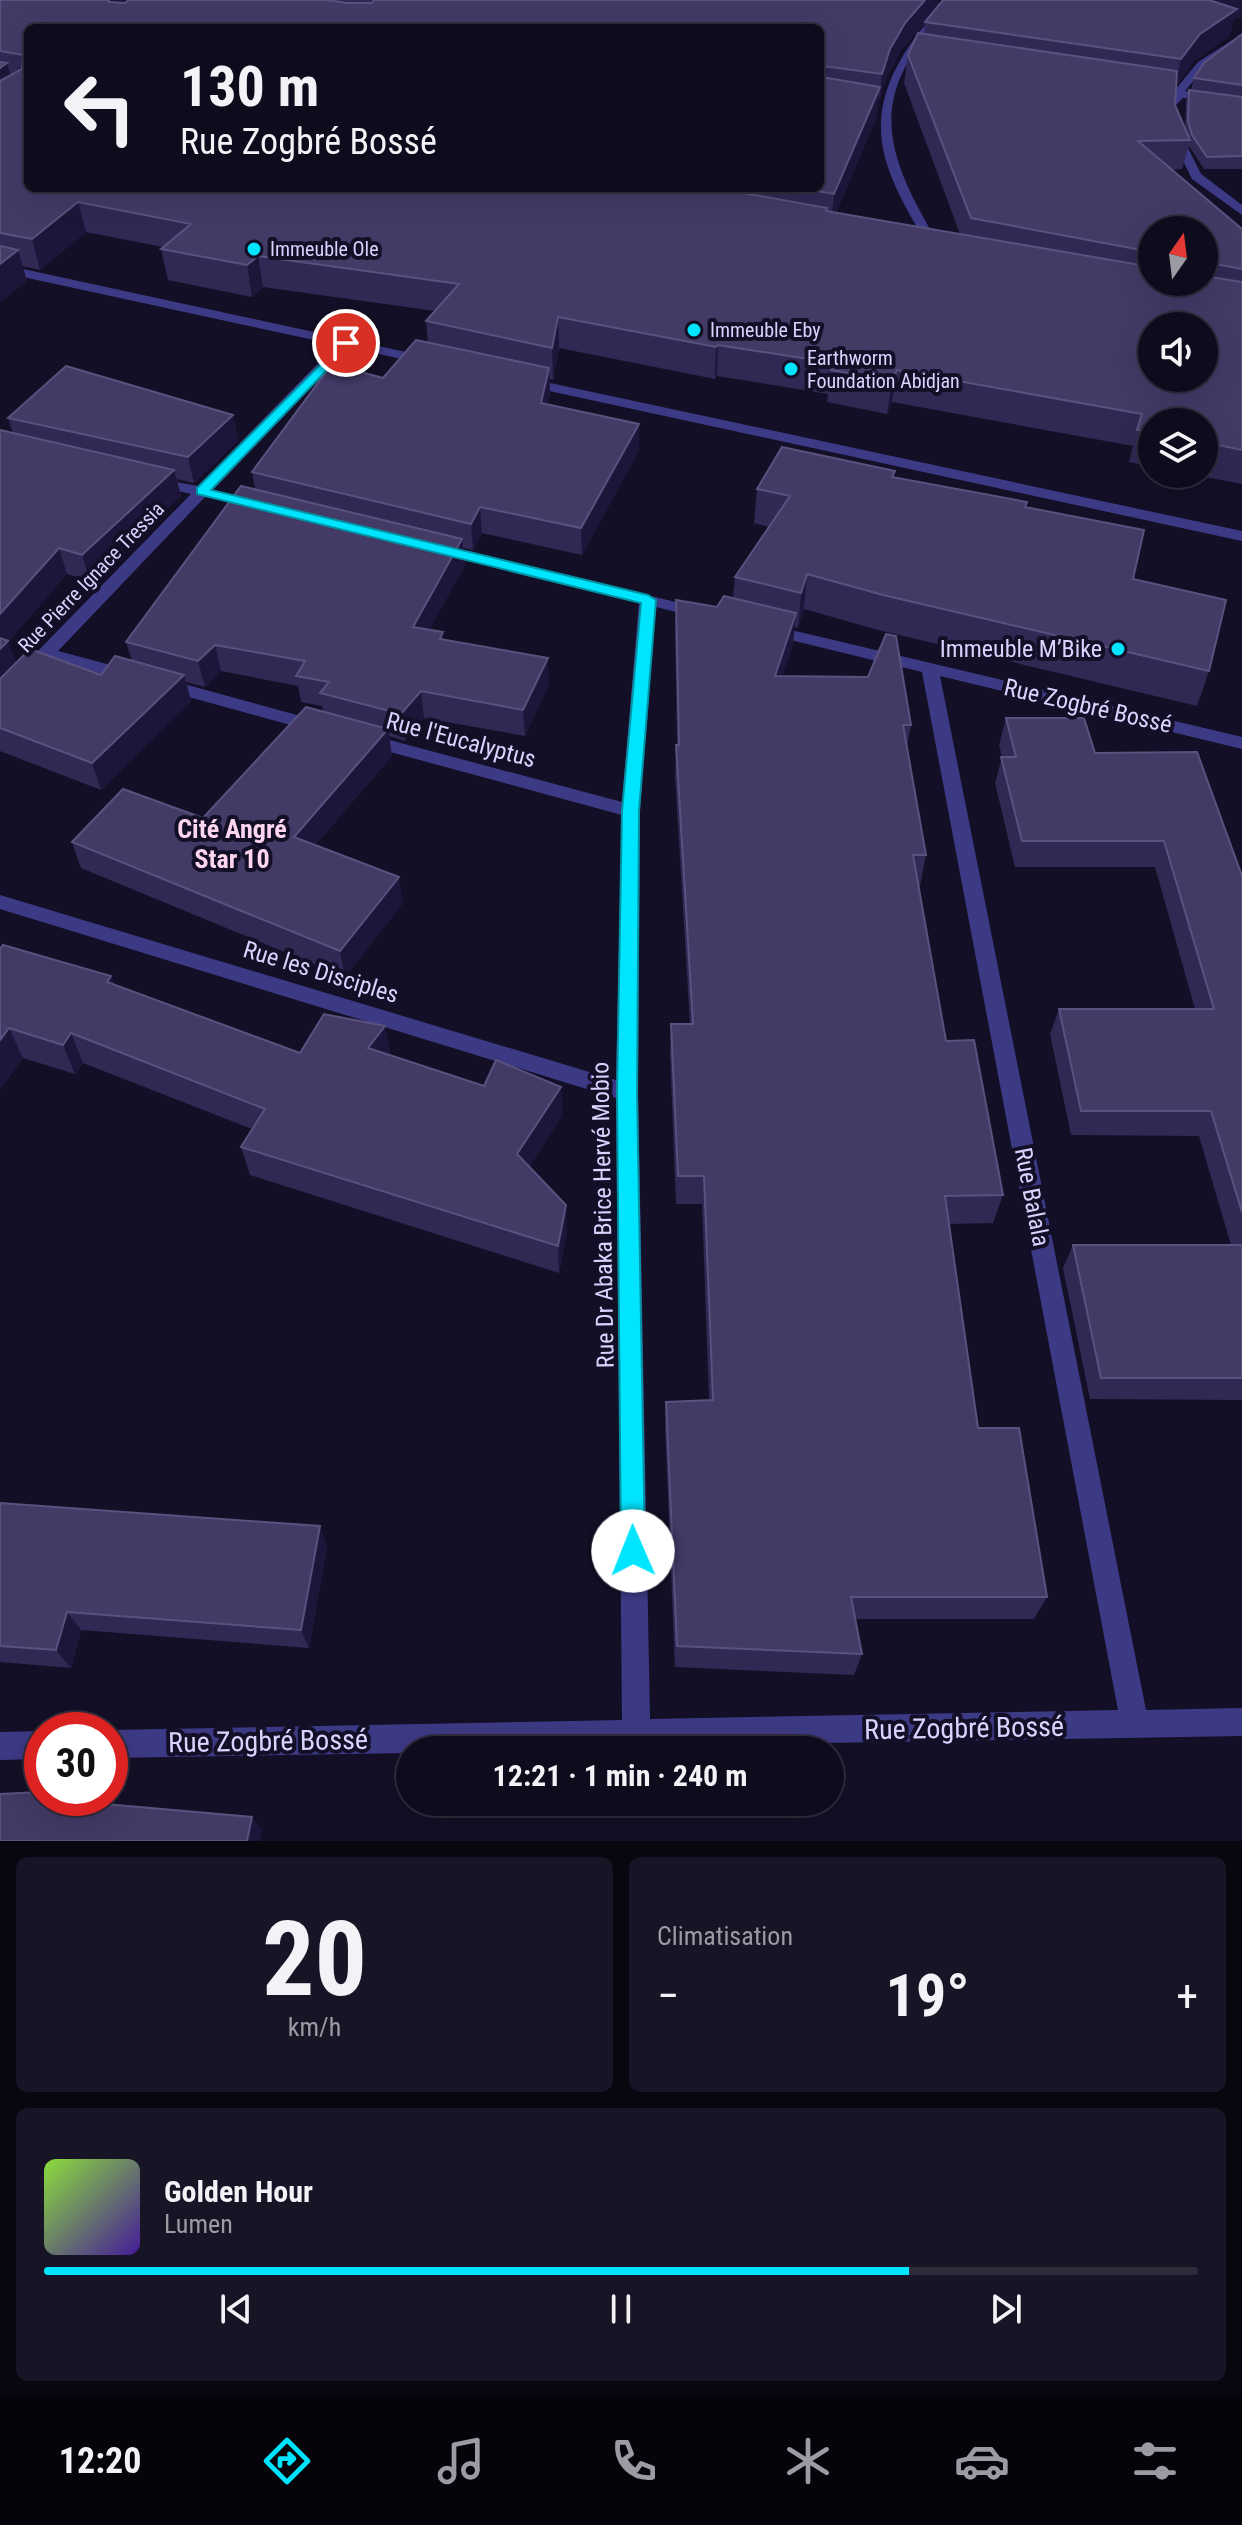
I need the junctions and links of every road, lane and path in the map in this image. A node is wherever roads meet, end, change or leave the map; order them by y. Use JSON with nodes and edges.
{"nodes":[{"id":1,"x":962,"y":0,"type":"edge"},
{"id":2,"x":935,"y":4,"type":"edge"},
{"id":3,"x":950,"y":6,"type":"junction"},
{"id":4,"x":1242,"y":37,"type":"edge"},
{"id":5,"x":908,"y":54,"type":"junction"},
{"id":6,"x":923,"y":57,"type":"edge"},
{"id":7,"x":1133,"y":87,"type":"edge"},
{"id":8,"x":1178,"y":94,"type":"junction"},
{"id":9,"x":1242,"y":104,"type":"edge"},
{"id":10,"x":1242,"y":211,"type":"edge"},
{"id":11,"x":921,"y":247,"type":"edge"},
{"id":12,"x":936,"y":250,"type":"junction"},
{"id":13,"x":952,"y":253,"type":"edge"},
{"id":14,"x":0,"y":268,"type":"edge"},
{"id":15,"x":346,"y":343,"type":"junction"},
{"id":16,"x":438,"y":363,"type":"edge"},
{"id":17,"x":500,"y":376,"type":"edge"},
{"id":18,"x":130,"y":475,"type":"edge"},
{"id":19,"x":202,"y":491,"type":"junction"},
{"id":20,"x":279,"y":510,"type":"edge"},
{"id":21,"x":1242,"y":536,"type":"edge"},
{"id":22,"x":417,"y":544,"type":"edge"},
{"id":23,"x":648,"y":600,"type":"junction"},
{"id":24,"x":723,"y":618,"type":"edge"},
{"id":25,"x":752,"y":625,"type":"edge"},
{"id":26,"x":46,"y":653,"type":"junction"},
{"id":27,"x":930,"y":669,"type":"junction"},
{"id":28,"x":28,"y":672,"type":"edge"},
{"id":29,"x":1242,"y":743,"type":"edge"},
{"id":30,"x":631,"y":811,"type":"junction"},
{"id":31,"x":0,"y":902,"type":"edge"},
{"id":32,"x":627,"y":1092,"type":"junction"},
{"id":33,"x":1242,"y":1722,"type":"edge"},
{"id":34,"x":1135,"y":1725,"type":"junction"},
{"id":35,"x":636,"y":1734,"type":"junction"},
{"id":36,"x":128,"y":1744,"type":"edge"},
{"id":37,"x":24,"y":1745,"type":"edge"},
{"id":38,"x":0,"y":1746,"type":"edge"}],
"edges":[{"from":1,"to":3,"type":"street"},
{"from":2,"to":3,"type":"street"},
{"from":3,"to":5,"type":"street"},
{"from":4,"to":8,"type":"street"},
{"from":5,"to":6,"type":"street"},
{"from":5,"to":12,"type":"street"},
{"from":7,"to":8,"type":"street"},
{"from":8,"to":9,"type":"street"},
{"from":8,"to":10,"type":"street"},
{"from":11,"to":12,"type":"street"},
{"from":12,"to":13,"type":"street"},
{"from":14,"to":15,"type":"street"},
{"from":15,"to":16,"type":"street"},
{"from":15,"to":19,"type":"street","name":"Rue Pierre Ignace Tressia"},
{"from":17,"to":21,"type":"street"},
{"from":18,"to":19,"type":"street"},
{"from":19,"to":20,"type":"street"},
{"from":19,"to":26,"type":"street","name":"Rue Pierre Ignace Tressia"},
{"from":22,"to":23,"type":"street"},
{"from":23,"to":24,"type":"street"},
{"from":23,"to":30,"type":"street","name":"Rue Dr Abaka Brice Hervé Mobio"},
{"from":25,"to":27,"type":"street","name":"Rue Zogbré Bossé"},
{"from":26,"to":28,"type":"street","name":"Rue Pierre Ignace Tressia"},
{"from":26,"to":30,"type":"street","name":"Rue l'Eucalyptus"},
{"from":27,"to":29,"type":"street","name":"Rue Zogbré Bossé"},
{"from":27,"to":34,"type":"street","name":"Rue Balala"},
{"from":30,"to":32,"type":"street","name":"Rue Dr Abaka Brice Hervé Mobio"},
{"from":31,"to":32,"type":"street","name":"Rue les Disciples"},
{"from":32,"to":35,"type":"street","name":"Rue Dr Abaka Brice Hervé Mobio"},
{"from":33,"to":34,"type":"street","name":"Rue Zogbré Bossé"},
{"from":34,"to":35,"type":"street","name":"Rue Zogbré Bossé"},
{"from":35,"to":36,"type":"street","name":"Rue Zogbré Bossé"},
{"from":37,"to":38,"type":"street"}]}
